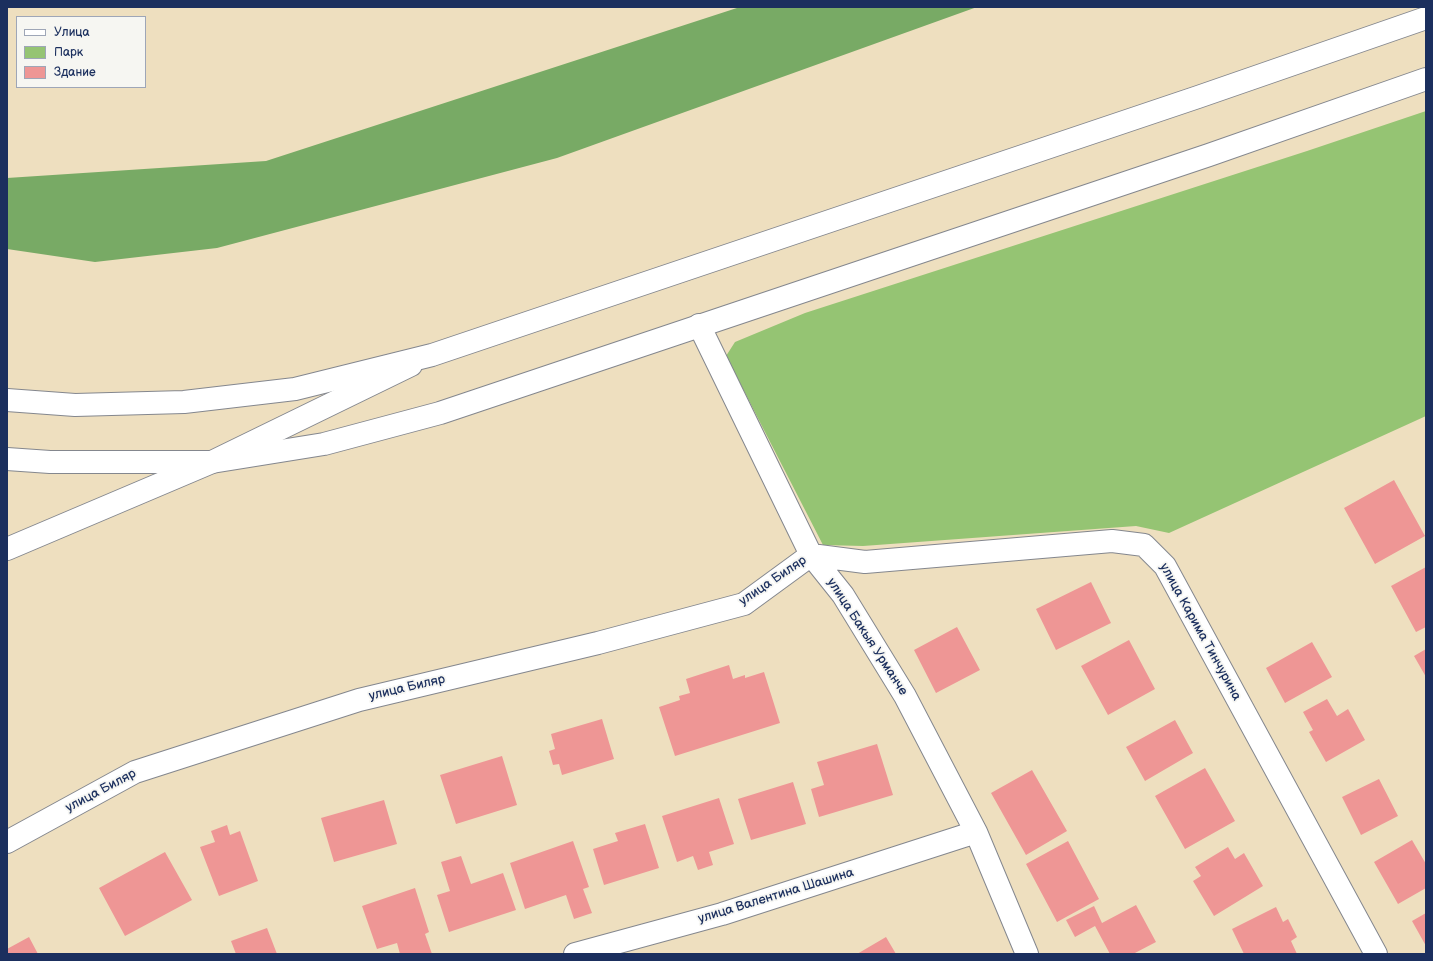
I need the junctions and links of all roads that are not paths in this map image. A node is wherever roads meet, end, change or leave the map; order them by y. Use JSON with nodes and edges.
{"nodes":[{"id":1,"x":1426,"y":18,"type":"edge"},
{"id":2,"x":1426,"y":79,"type":"edge"},
{"id":3,"x":698,"y":325,"type":"junction"},
{"id":4,"x":432,"y":355,"type":"junction"},
{"id":5,"x":7,"y":400,"type":"edge"},
{"id":6,"x":7,"y":459,"type":"edge"},
{"id":7,"x":212,"y":462,"type":"junction"},
{"id":8,"x":7,"y":549,"type":"edge"},
{"id":9,"x":812,"y":555,"type":"junction"},
{"id":10,"x":976,"y":832,"type":"junction"},
{"id":11,"x":7,"y":842,"type":"edge"},
{"id":12,"x":575,"y":954,"type":"edge"},
{"id":13,"x":1027,"y":954,"type":"edge"},
{"id":14,"x":1376,"y":954,"type":"edge"}],
"edges":[{"from":1,"to":4,"type":"main road"},
{"from":2,"to":3,"type":"main road"},
{"from":3,"to":7,"type":"main road"},
{"from":3,"to":9,"type":"main road","name":"улица Бакыя Урманче"},
{"from":4,"to":5,"type":"main road"},
{"from":4,"to":7,"type":"main road"},
{"from":6,"to":7,"type":"main road"},
{"from":7,"to":8,"type":"main road"},
{"from":9,"to":10,"type":"main road","name":"улица Бакыя Урманче"},
{"from":9,"to":11,"type":"main road","name":"улица Биляр"},
{"from":9,"to":14,"type":"main road","name":"улица Карима Тинчурина"},
{"from":10,"to":12,"type":"main road","name":"улица Валентина Шашина"},
{"from":10,"to":13,"type":"main road","name":"улица Бакыя Урманче"}]}
